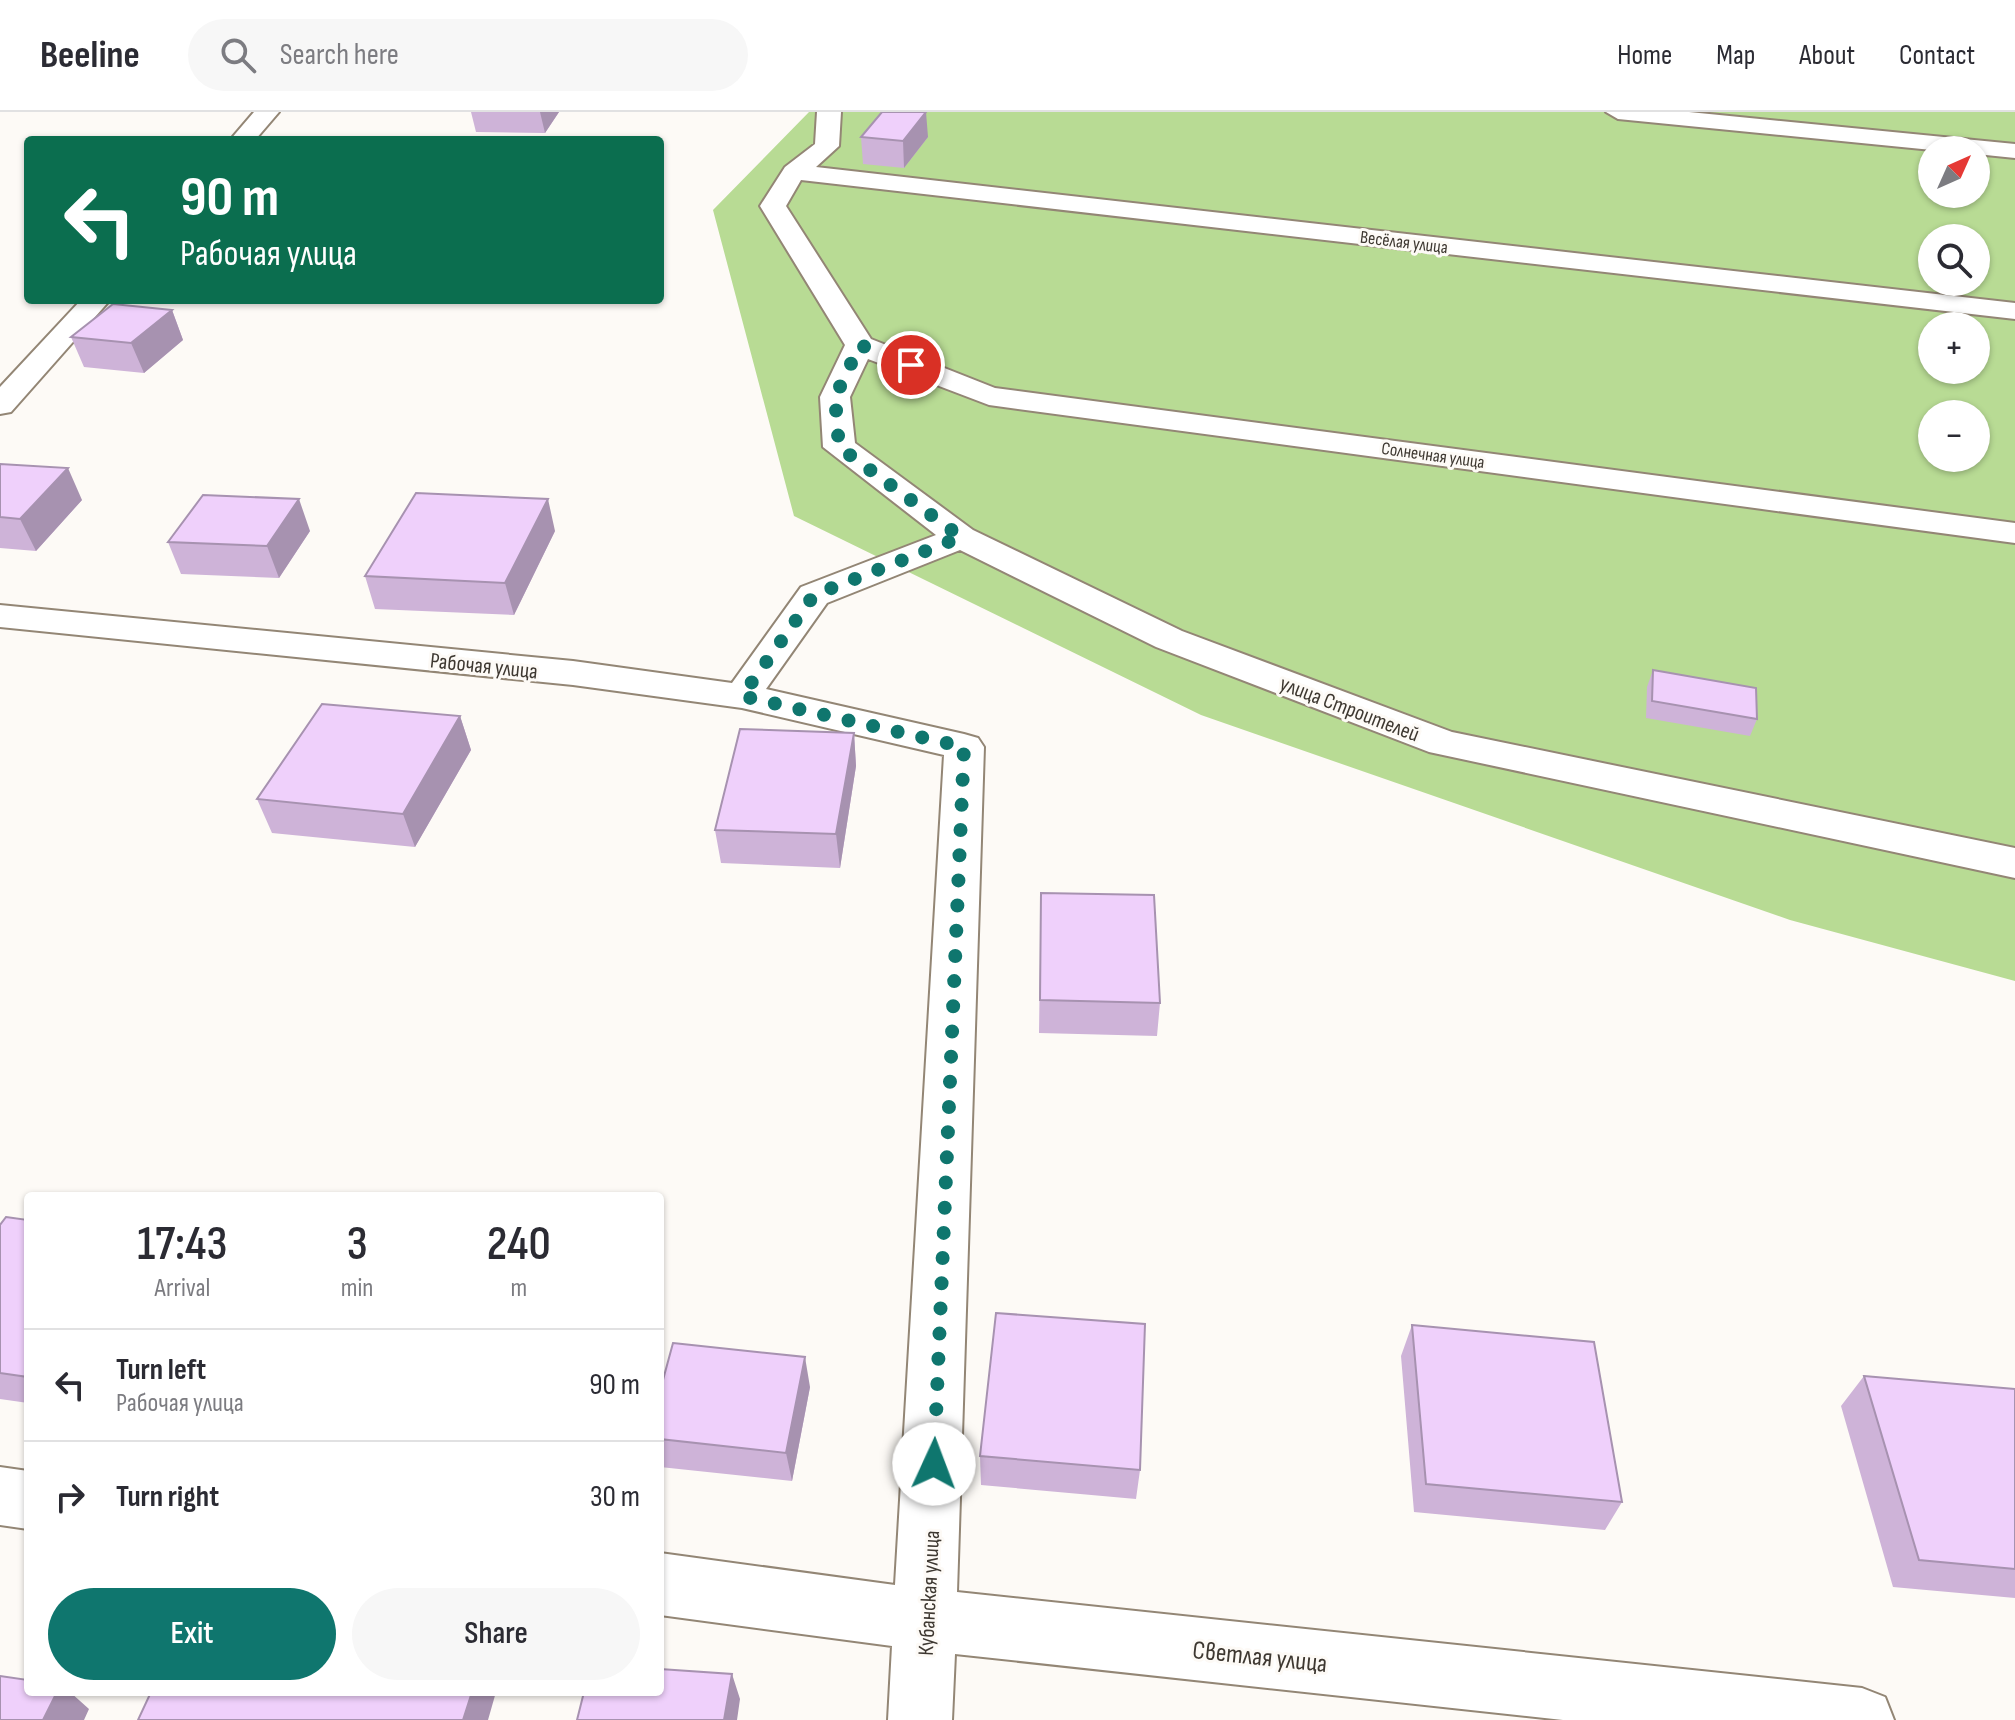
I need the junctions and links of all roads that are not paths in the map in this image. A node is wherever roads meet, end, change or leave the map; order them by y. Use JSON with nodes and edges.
{"nodes":[{"id":1,"x":267,"y":112,"type":"edge"},
{"id":2,"x":829,"y":112,"type":"edge"},
{"id":3,"x":1618,"y":112,"type":"edge"},
{"id":4,"x":246,"y":136,"type":"edge"},
{"id":5,"x":2015,"y":151,"type":"edge"},
{"id":6,"x":794,"y":172,"type":"junction"},
{"id":7,"x":92,"y":304,"type":"edge"},
{"id":8,"x":2015,"y":311,"type":"edge"},
{"id":9,"x":860,"y":345,"type":"junction"},
{"id":10,"x":0,"y":405,"type":"edge"},
{"id":11,"x":2015,"y":533,"type":"edge"},
{"id":12,"x":961,"y":537,"type":"junction"},
{"id":13,"x":0,"y":616,"type":"edge"},
{"id":14,"x":742,"y":696,"type":"junction"},
{"id":15,"x":964,"y":747,"type":"joint"},
{"id":16,"x":2015,"y":863,"type":"edge"},
{"id":17,"x":0,"y":1496,"type":"edge"},
{"id":18,"x":24,"y":1499,"type":"edge"},
{"id":19,"x":664,"y":1585,"type":"edge"},
{"id":20,"x":927,"y":1620,"type":"junction"},
{"id":21,"x":920,"y":1720,"type":"edge"},
{"id":22,"x":1862,"y":1720,"type":"edge"}],
"edges":[{"from":1,"to":4,"type":"street"},
{"from":2,"to":6,"type":"street"},
{"from":3,"to":5,"type":"street"},
{"from":6,"to":8,"type":"street","name":"Весёлая улица"},
{"from":6,"to":9,"type":"street"},
{"from":7,"to":10,"type":"street"},
{"from":9,"to":11,"type":"street","name":"Солнечная улица"},
{"from":9,"to":12,"type":"street","name":"улица Строителей"},
{"from":12,"to":14,"type":"street"},
{"from":12,"to":16,"type":"street","name":"улица Строителей"},
{"from":13,"to":14,"type":"street","name":"Рабочая улица"},
{"from":14,"to":15,"type":"street","name":"Рабочая улица"},
{"from":15,"to":20,"type":"street","name":"Кубанская улица"},
{"from":17,"to":18,"type":"street"},
{"from":19,"to":20,"type":"street","name":"Светлая улица"},
{"from":20,"to":21,"type":"street","name":"Кубанская улица"},
{"from":20,"to":22,"type":"street","name":"Светлая улица"}]}
